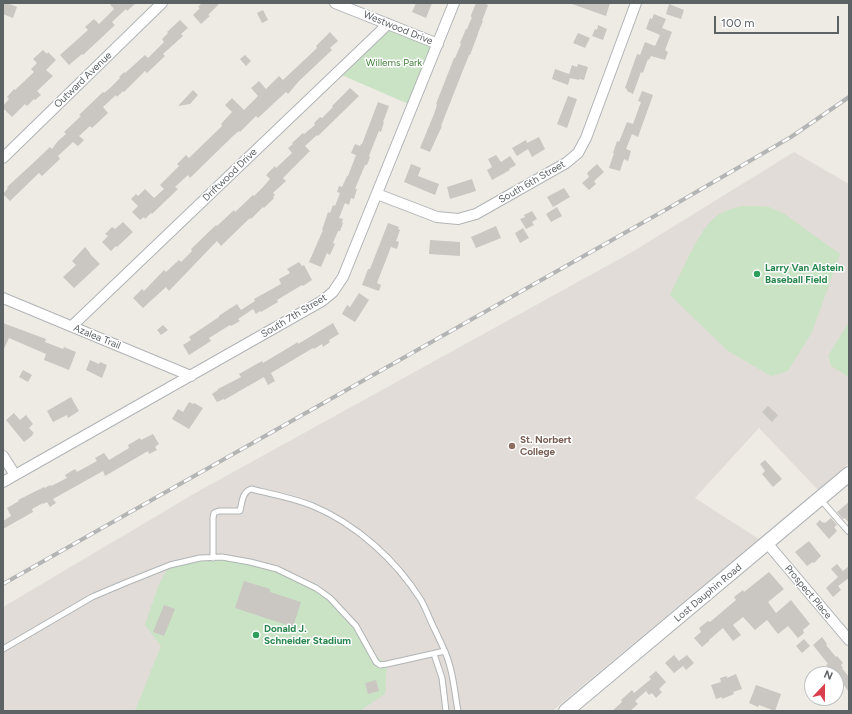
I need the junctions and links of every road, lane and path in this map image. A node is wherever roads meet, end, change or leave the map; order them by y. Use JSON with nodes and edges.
{"nodes":[{"id":1,"x":162,"y":3,"type":"edge"},
{"id":2,"x":335,"y":3,"type":"edge"},
{"id":3,"x":454,"y":3,"type":"edge"},
{"id":4,"x":636,"y":3,"type":"edge"},
{"id":5,"x":388,"y":24,"type":"junction"},
{"id":6,"x":438,"y":44,"type":"junction"},
{"id":7,"x":3,"y":158,"type":"edge"},
{"id":8,"x":377,"y":194,"type":"junction"},
{"id":9,"x":3,"y":298,"type":"edge"},
{"id":10,"x":72,"y":326,"type":"junction"},
{"id":11,"x":191,"y":376,"type":"junction"},
{"id":12,"x":3,"y":456,"type":"edge"},
{"id":13,"x":849,"y":474,"type":"edge"},
{"id":14,"x":15,"y":475,"type":"junction"},
{"id":15,"x":3,"y":482,"type":"edge"},
{"id":16,"x":820,"y":499,"type":"junction"},
{"id":17,"x":849,"y":532,"type":"edge"},
{"id":18,"x":767,"y":543,"type":"junction"},
{"id":19,"x":213,"y":558,"type":"junction"},
{"id":20,"x":849,"y":640,"type":"edge"},
{"id":21,"x":3,"y":649,"type":"edge"},
{"id":22,"x":445,"y":652,"type":"junction"},
{"id":23,"x":434,"y":654,"type":"junction"},
{"id":24,"x":446,"y":711,"type":"edge"},
{"id":25,"x":458,"y":711,"type":"edge"},
{"id":26,"x":566,"y":711,"type":"edge"}],
"edges":[{"from":1,"to":7,"type":"street","name":"Outward Avenue"},
{"from":2,"to":5,"type":"street","name":"Westwood Drive"},
{"from":3,"to":6,"type":"street","name":"South 7th Street"},
{"from":4,"to":8,"type":"street","name":"South 6th Street"},
{"from":5,"to":6,"type":"street","name":"Westwood Drive"},
{"from":5,"to":10,"type":"street","name":"Driftwood Drive"},
{"from":6,"to":8,"type":"street","name":"South 7th Street"},
{"from":8,"to":11,"type":"street","name":"South 7th Street"},
{"from":9,"to":10,"type":"street","name":"Azalea Trail"},
{"from":10,"to":11,"type":"street","name":"Azalea Trail"},
{"from":11,"to":14,"type":"street","name":"South 7th Street"},
{"from":12,"to":14,"type":"street"},
{"from":13,"to":16,"type":"main road","name":"Lost Dauphin Road"},
{"from":14,"to":15,"type":"street","name":"South 7th Street"},
{"from":16,"to":17,"type":"lane"},
{"from":16,"to":18,"type":"main road","name":"Lost Dauphin Road"},
{"from":18,"to":20,"type":"street","name":"Prospect Place"},
{"from":18,"to":26,"type":"main road","name":"Lost Dauphin Road"},
{"from":19,"to":21,"type":"lane"},
{"from":19,"to":22,"type":"lane"},
{"from":19,"to":23,"type":"lane"},
{"from":22,"to":23,"type":"lane"},
{"from":22,"to":25,"type":"lane"},
{"from":23,"to":24,"type":"lane"}]}
